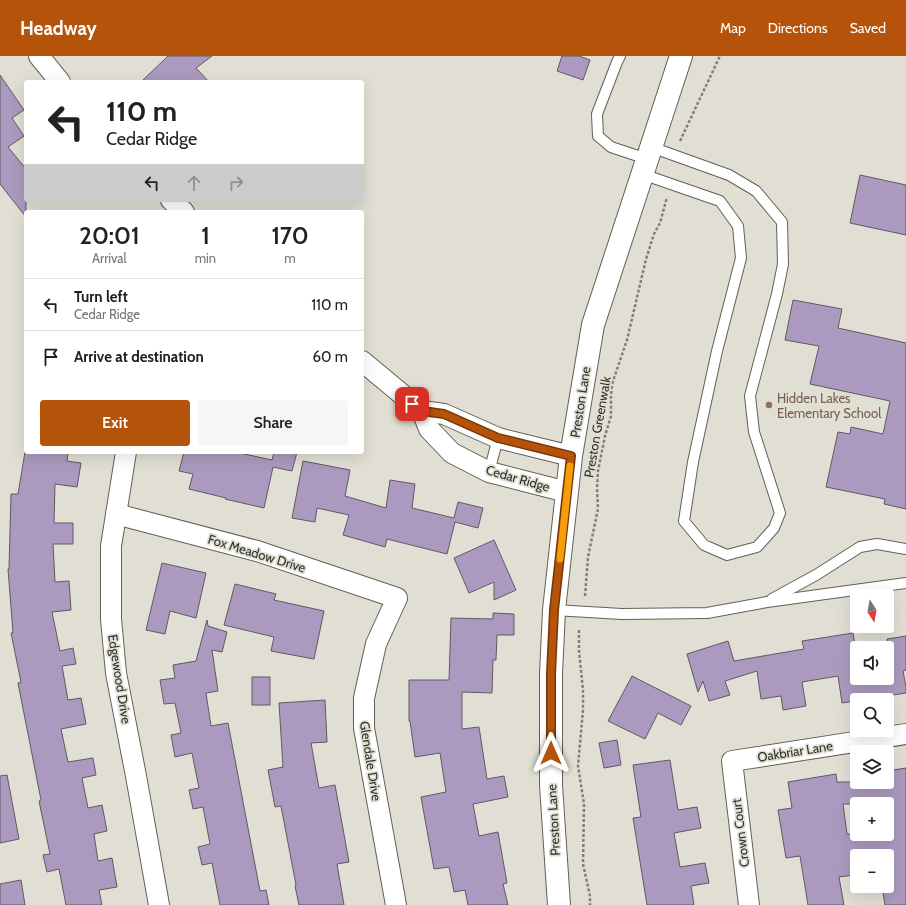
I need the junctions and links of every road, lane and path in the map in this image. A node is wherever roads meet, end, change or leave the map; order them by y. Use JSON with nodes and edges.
{"nodes":[{"id":1,"x":39,"y":56,"type":"edge"},
{"id":2,"x":620,"y":56,"type":"edge"},
{"id":3,"x":681,"y":56,"type":"edge"},
{"id":4,"x":720,"y":56,"type":"edge"},
{"id":5,"x":58,"y":80,"type":"edge"},
{"id":6,"x":680,"y":141,"type":"dead end"},
{"id":7,"x":647,"y":160,"type":"junction"},
{"id":8,"x":667,"y":195,"type":"dead end"},
{"id":9,"x":174,"y":202,"type":"edge"},
{"id":10,"x":182,"y":210,"type":"edge"},
{"id":11,"x":364,"y":363,"type":"edge"},
{"id":12,"x":422,"y":411,"type":"junction"},
{"id":13,"x":498,"y":438,"type":"junction"},
{"id":14,"x":126,"y":454,"type":"edge"},
{"id":15,"x":571,"y":456,"type":"junction"},
{"id":16,"x":489,"y":472,"type":"junction"},
{"id":17,"x":567,"y":492,"type":"junction"},
{"id":18,"x":116,"y":514,"type":"junction"},
{"id":19,"x":906,"y":549,"type":"edge"},
{"id":20,"x":906,"y":583,"type":"edge"},
{"id":21,"x":585,"y":596,"type":"dead end"},
{"id":22,"x":397,"y":598,"type":"joint"},
{"id":23,"x":767,"y":602,"type":"junction"},
{"id":24,"x":554,"y":610,"type":"junction"},
{"id":25,"x":579,"y":630,"type":"dead end"},
{"id":26,"x":906,"y":734,"type":"edge"},
{"id":27,"x":732,"y":761,"type":"joint"},
{"id":28,"x":159,"y":905,"type":"edge"},
{"id":29,"x":396,"y":905,"type":"edge"},
{"id":30,"x":559,"y":905,"type":"edge"},
{"id":31,"x":590,"y":905,"type":"edge"},
{"id":32,"x":749,"y":905,"type":"edge"}],
"edges":[{"from":1,"to":5,"type":"street"},
{"from":2,"to":7,"type":"lane"},
{"from":3,"to":7,"type":"street","name":"Preston Lane"},
{"from":4,"to":6,"type":"path"},
{"from":7,"to":7,"type":"lane"},
{"from":7,"to":15,"type":"street","name":"Preston Lane"},
{"from":8,"to":21,"type":"path","name":"Preston Greenwalk"},
{"from":9,"to":10,"type":"street"},
{"from":11,"to":12,"type":"street","name":"Cedar Ridge"},
{"from":12,"to":13,"type":"street"},
{"from":12,"to":16,"type":"street","name":"Cedar Ridge"},
{"from":13,"to":15,"type":"street"},
{"from":13,"to":16,"type":"lane"},
{"from":14,"to":18,"type":"street","name":"Edgewood Drive"},
{"from":15,"to":17,"type":"street","name":"Preston Lane"},
{"from":16,"to":17,"type":"street","name":"Cedar Ridge"},
{"from":17,"to":24,"type":"street","name":"Preston Lane"},
{"from":18,"to":22,"type":"street","name":"Fox Meadow Drive"},
{"from":18,"to":28,"type":"street","name":"Edgewood Drive"},
{"from":19,"to":23,"type":"lane"},
{"from":20,"to":23,"type":"lane"},
{"from":22,"to":29,"type":"street","name":"Glendale Drive"},
{"from":23,"to":24,"type":"lane"},
{"from":24,"to":30,"type":"street","name":"Preston Lane"},
{"from":25,"to":31,"type":"path"},
{"from":26,"to":27,"type":"street","name":"Oakbriar Lane"},
{"from":27,"to":32,"type":"street","name":"Crown Court"}]}
